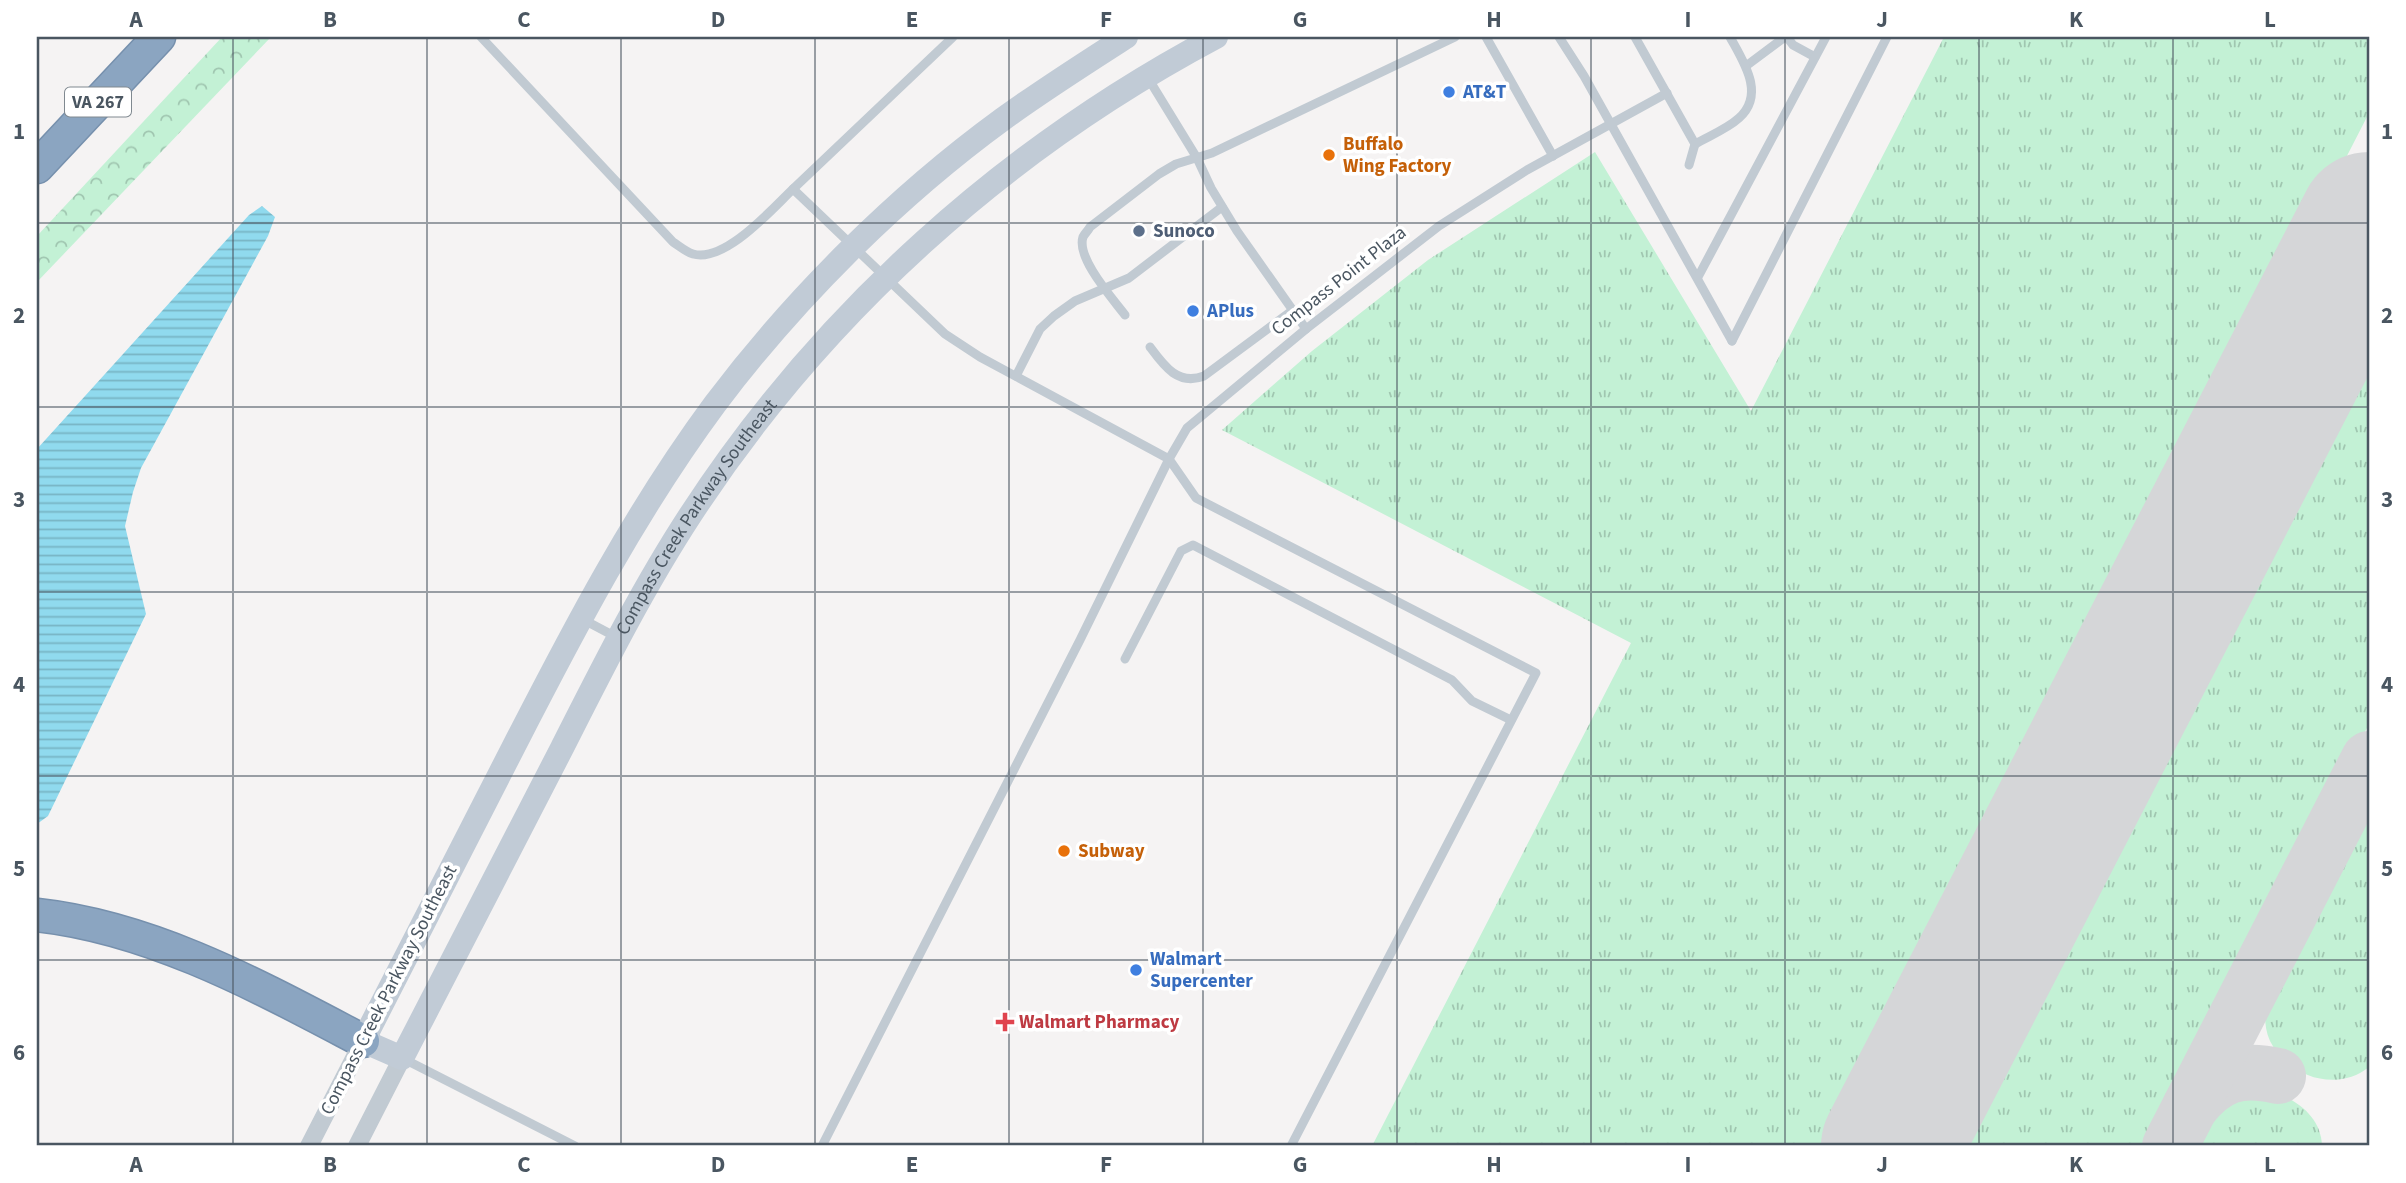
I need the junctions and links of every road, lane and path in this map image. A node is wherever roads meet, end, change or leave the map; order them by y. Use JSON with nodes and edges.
{"nodes":[{"id":1,"x":159,"y":37,"type":"edge"},
{"id":2,"x":481,"y":37,"type":"edge"},
{"id":3,"x":953,"y":37,"type":"edge"},
{"id":4,"x":1126,"y":37,"type":"edge"},
{"id":5,"x":1216,"y":37,"type":"edge"},
{"id":6,"x":1455,"y":37,"type":"edge"},
{"id":7,"x":1486,"y":37,"type":"edge"},
{"id":8,"x":1559,"y":37,"type":"edge"},
{"id":9,"x":1635,"y":37,"type":"edge"},
{"id":10,"x":1730,"y":37,"type":"edge"},
{"id":11,"x":1786,"y":37,"type":"edge"},
{"id":12,"x":1826,"y":37,"type":"edge"},
{"id":13,"x":1887,"y":37,"type":"edge"},
{"id":14,"x":1815,"y":57,"type":"junction"},
{"id":15,"x":1746,"y":66,"type":"junction"},
{"id":16,"x":1147,"y":76,"type":"junction"},
{"id":17,"x":1667,"y":93,"type":"junction"},
{"id":18,"x":1611,"y":125,"type":"junction"},
{"id":19,"x":1695,"y":144,"type":"junction"},
{"id":20,"x":1553,"y":156,"type":"junction"},
{"id":21,"x":1197,"y":158,"type":"junction"},
{"id":22,"x":1689,"y":165,"type":"dead end"},
{"id":23,"x":37,"y":167,"type":"edge"},
{"id":24,"x":793,"y":189,"type":"junction"},
{"id":25,"x":1222,"y":207,"type":"junction"},
{"id":26,"x":853,"y":247,"type":"junction"},
{"id":27,"x":885,"y":276,"type":"junction"},
{"id":28,"x":1698,"y":277,"type":"junction"},
{"id":29,"x":1103,"y":288,"type":"junction"},
{"id":30,"x":1293,"y":310,"type":"junction"},
{"id":31,"x":1125,"y":315,"type":"dead end"},
{"id":32,"x":1307,"y":329,"type":"junction"},
{"id":33,"x":1150,"y":348,"type":"dead end"},
{"id":34,"x":1016,"y":376,"type":"junction"},
{"id":35,"x":1169,"y":459,"type":"junction"},
{"id":36,"x":579,"y":618,"type":"junction"},
{"id":37,"x":618,"y":638,"type":"junction"},
{"id":38,"x":1125,"y":659,"type":"dead end"},
{"id":39,"x":1511,"y":720,"type":"junction"},
{"id":40,"x":37,"y":915,"type":"edge"},
{"id":41,"x":363,"y":1041,"type":"junction"},
{"id":42,"x":402,"y":1058,"type":"junction"},
{"id":43,"x":309,"y":1146,"type":"edge"},
{"id":44,"x":357,"y":1146,"type":"edge"},
{"id":45,"x":575,"y":1146,"type":"edge"},
{"id":46,"x":822,"y":1146,"type":"edge"},
{"id":47,"x":1290,"y":1146,"type":"edge"}],
"edges":[{"from":1,"to":23,"type":"highway","number":"VA 267"},
{"from":2,"to":24,"type":"lane"},
{"from":3,"to":24,"type":"lane"},
{"from":4,"to":26,"type":"street","name":"Compass Creek Parkway Southeast"},
{"from":5,"to":16,"type":"street","name":"Compass Creek Parkway Southeast"},
{"from":6,"to":21,"type":"lane"},
{"from":7,"to":20,"type":"lane"},
{"from":8,"to":18,"type":"lane"},
{"from":9,"to":17,"type":"lane"},
{"from":10,"to":15,"type":"lane"},
{"from":11,"to":14,"type":"lane"},
{"from":11,"to":15,"type":"lane"},
{"from":12,"to":14,"type":"lane"},
{"from":13,"to":28,"type":"lane"},
{"from":14,"to":28,"type":"lane"},
{"from":15,"to":19,"type":"lane"},
{"from":16,"to":21,"type":"lane"},
{"from":16,"to":27,"type":"street","name":"Compass Creek Parkway Southeast"},
{"from":17,"to":18,"type":"lane","name":"Compass Point Plaza"},
{"from":17,"to":19,"type":"lane"},
{"from":18,"to":20,"type":"lane","name":"Compass Point Plaza"},
{"from":18,"to":28,"type":"lane"},
{"from":19,"to":22,"type":"lane"},
{"from":20,"to":32,"type":"lane","name":"Compass Point Plaza"},
{"from":21,"to":25,"type":"lane"},
{"from":21,"to":29,"type":"lane"},
{"from":24,"to":26,"type":"lane"},
{"from":25,"to":29,"type":"lane"},
{"from":25,"to":30,"type":"lane"},
{"from":26,"to":27,"type":"lane"},
{"from":26,"to":36,"type":"street","name":"Compass Creek Parkway Southeast"},
{"from":27,"to":34,"type":"lane"},
{"from":27,"to":37,"type":"street","name":"Compass Creek Parkway Southeast"},
{"from":29,"to":31,"type":"lane"},
{"from":29,"to":34,"type":"lane"},
{"from":30,"to":32,"type":"lane"},
{"from":30,"to":33,"type":"lane"},
{"from":32,"to":35,"type":"lane","name":"Compass Point Plaza"},
{"from":34,"to":35,"type":"lane"},
{"from":35,"to":39,"type":"lane"},
{"from":35,"to":46,"type":"lane","name":"Compass Point Plaza"},
{"from":36,"to":37,"type":"lane"},
{"from":36,"to":41,"type":"street","name":"Compass Creek Parkway Southeast"},
{"from":37,"to":42,"type":"street","name":"Compass Creek Parkway Southeast"},
{"from":38,"to":39,"type":"lane"},
{"from":39,"to":47,"type":"lane"},
{"from":40,"to":41,"type":"highway"},
{"from":41,"to":42,"type":"street"},
{"from":41,"to":43,"type":"street","name":"Compass Creek Parkway Southeast"},
{"from":42,"to":44,"type":"street","name":"Compass Creek Parkway Southeast"},
{"from":42,"to":45,"type":"lane"}]}
